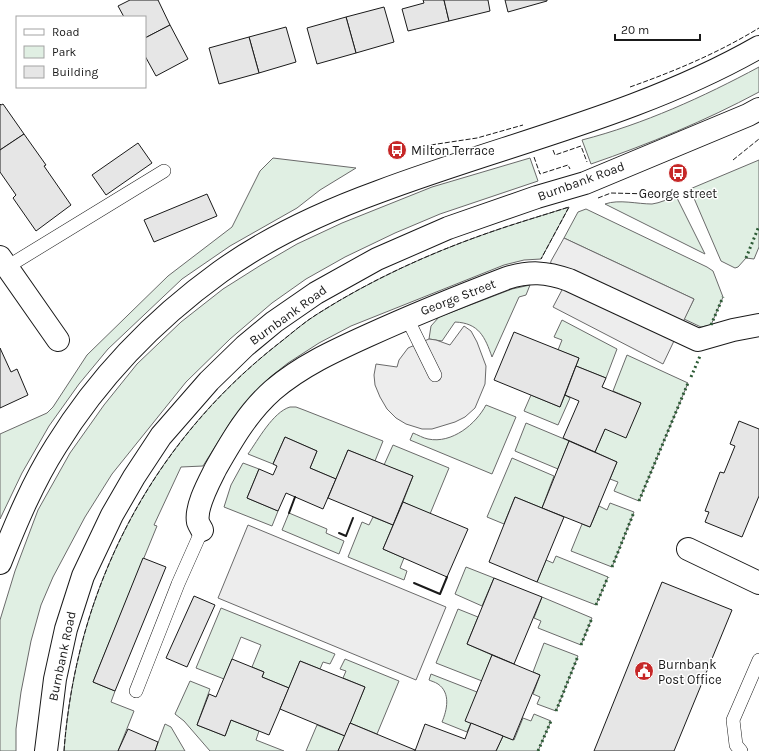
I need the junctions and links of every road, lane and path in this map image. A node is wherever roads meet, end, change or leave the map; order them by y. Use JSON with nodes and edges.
{"nodes":[{"id":1,"x":759,"y":47,"type":"edge"},
{"id":2,"x":759,"y":108,"type":"edge"},
{"id":3,"x":164,"y":171,"type":"dead end"},
{"id":4,"x":4,"y":262,"type":"edge"},
{"id":5,"x":407,"y":318,"type":"junction"},
{"id":6,"x":759,"y":325,"type":"edge"},
{"id":7,"x":58,"y":340,"type":"dead end"},
{"id":8,"x":435,"y":375,"type":"dead end"},
{"id":9,"x":202,"y":530,"type":"joint"},
{"id":10,"x":688,"y":549,"type":"dead end"},
{"id":11,"x":0,"y":563,"type":"edge"},
{"id":12,"x":759,"y":583,"type":"edge"},
{"id":13,"x":759,"y":660,"type":"edge"},
{"id":14,"x":136,"y":691,"type":"dead end"},
{"id":15,"x":46,"y":751,"type":"edge"},
{"id":16,"x":741,"y":751,"type":"edge"}],
"edges":[{"from":1,"to":11,"type":"main road"},
{"from":2,"to":15,"type":"main road","name":"Burnbank Road"},
{"from":3,"to":4,"type":"lane"},
{"from":4,"to":7,"type":"main road"},
{"from":5,"to":6,"type":"main road","name":"George Street"},
{"from":5,"to":8,"type":"lane"},
{"from":5,"to":9,"type":"main road","name":"George Street"},
{"from":9,"to":14,"type":"lane"},
{"from":10,"to":12,"type":"main road"},
{"from":13,"to":16,"type":"lane"}]}
